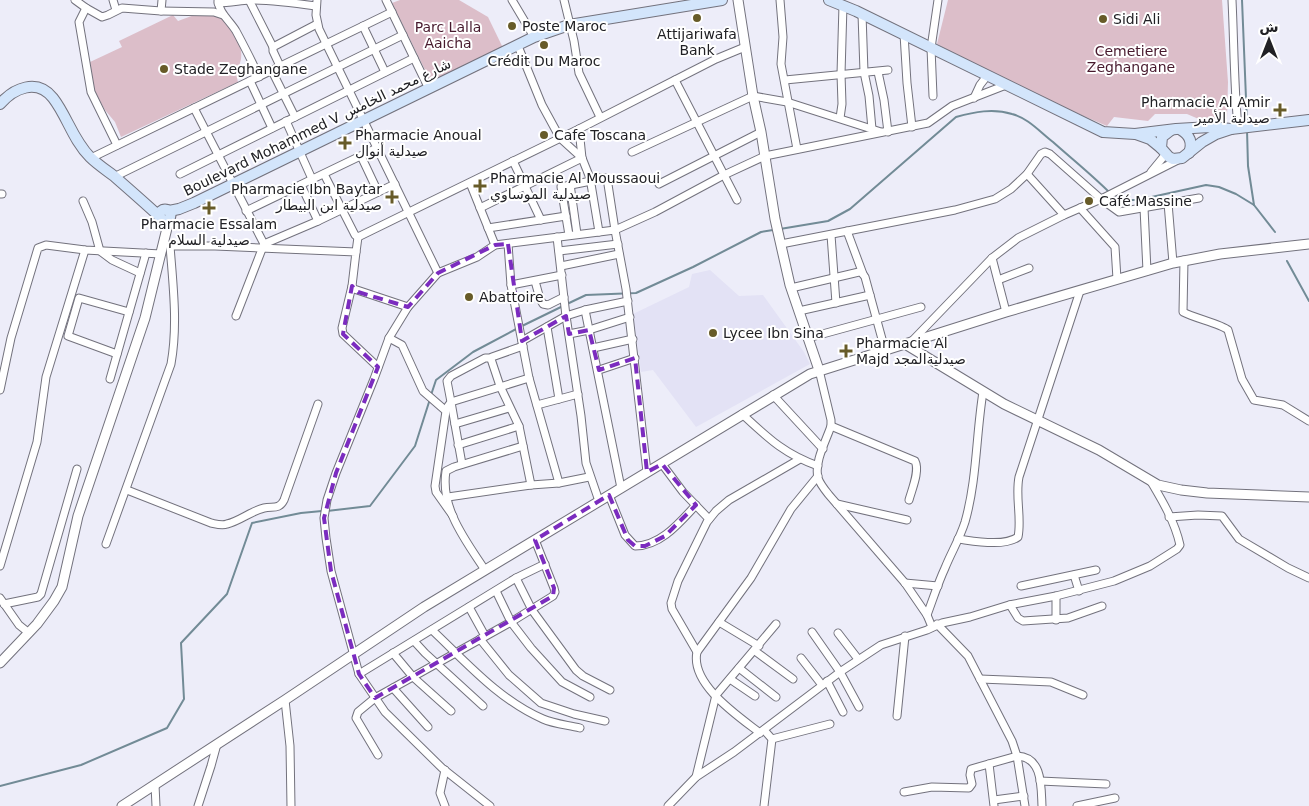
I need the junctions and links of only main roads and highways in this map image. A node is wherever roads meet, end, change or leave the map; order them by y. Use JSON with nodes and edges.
{"nodes":[{"id":1,"x":722,"y":0,"type":"edge"},
{"id":2,"x":829,"y":0,"type":"edge"},
{"id":3,"x":691,"y":3,"type":"edge"},
{"id":4,"x":0,"y":104,"type":"edge"},
{"id":5,"x":1309,"y":120,"type":"edge"},
{"id":6,"x":1238,"y":128,"type":"junction"},
{"id":7,"x":1176,"y":130,"type":"junction"},
{"id":8,"x":1135,"y":134,"type":"junction"},
{"id":9,"x":1163,"y":152,"type":"junction"},
{"id":10,"x":1186,"y":155,"type":"junction"}],
"edges":[{"from":1,"to":3,"type":"main road","name":"Boulevard Mohammed V شارع محمد الخامس"},
{"from":2,"to":8,"type":"main road"},
{"from":3,"to":4,"type":"main road","name":"Boulevard Mohammed V شارع محمد الخامس"},
{"from":5,"to":6,"type":"main road"},
{"from":6,"to":7,"type":"main road"},
{"from":6,"to":10,"type":"main road"},
{"from":7,"to":8,"type":"main road"},
{"from":7,"to":9,"type":"main road"},
{"from":7,"to":10,"type":"main road"},
{"from":8,"to":9,"type":"main road"},
{"from":9,"to":10,"type":"main road"}]}
